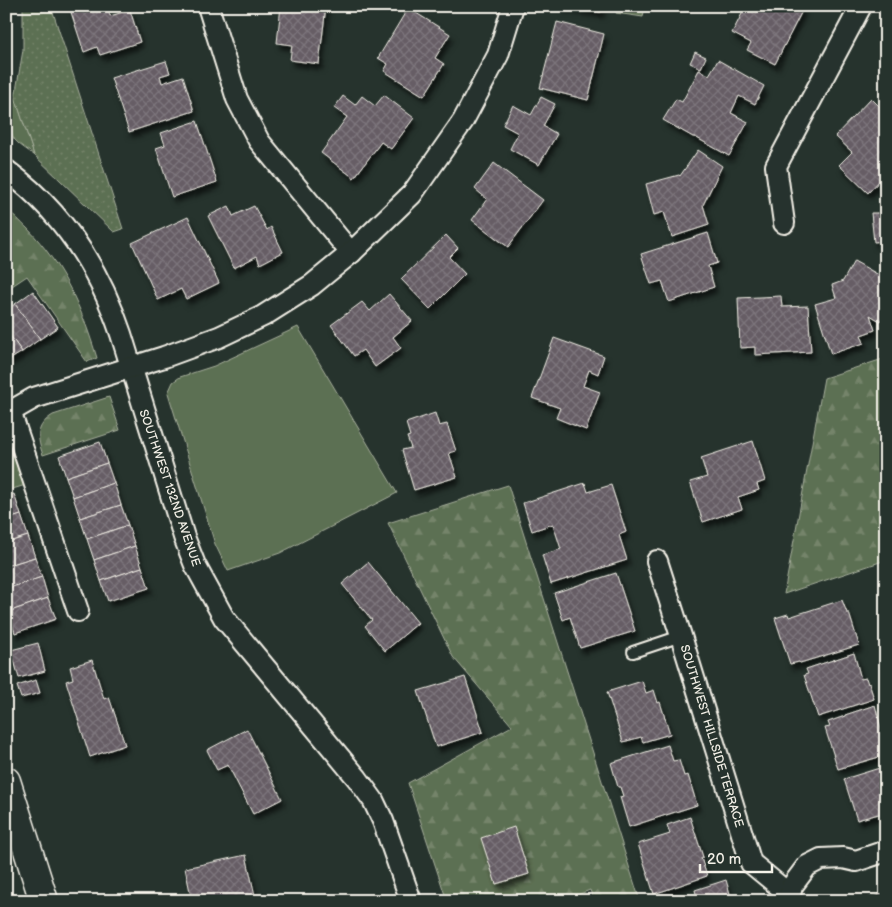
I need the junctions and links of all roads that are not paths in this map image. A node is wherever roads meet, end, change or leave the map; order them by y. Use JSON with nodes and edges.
{"nodes":[{"id":1,"x":208,"y":6,"type":"edge"},
{"id":2,"x":513,"y":6,"type":"edge"},
{"id":3,"x":861,"y":6,"type":"edge"},
{"id":4,"x":6,"y":170,"type":"edge"},
{"id":5,"x":784,"y":224,"type":"dead end"},
{"id":6,"x":351,"y":253,"type":"junction"},
{"id":7,"x":131,"y":368,"type":"junction"},
{"id":8,"x":8,"y":412,"type":"edge"},
{"id":9,"x":656,"y":562,"type":"dead end"},
{"id":10,"x":78,"y":611,"type":"dead end"},
{"id":11,"x":681,"y":636,"type":"junction"},
{"id":12,"x":633,"y":652,"type":"dead end"},
{"id":13,"x":6,"y":781,"type":"edge"},
{"id":14,"x":886,"y":851,"type":"edge"},
{"id":15,"x":790,"y":898,"type":"edge"},
{"id":16,"x":44,"y":901,"type":"edge"},
{"id":17,"x":411,"y":901,"type":"edge"}],
"edges":[{"from":1,"to":6,"type":"street"},
{"from":2,"to":6,"type":"street"},
{"from":3,"to":5,"type":"street"},
{"from":4,"to":7,"type":"street","name":"SOUTHWEST 132ND AVENUE"},
{"from":6,"to":7,"type":"street"},
{"from":7,"to":8,"type":"street"},
{"from":7,"to":17,"type":"street","name":"SOUTHWEST 132ND AVENUE"},
{"from":8,"to":10,"type":"street"},
{"from":9,"to":11,"type":"street","name":"SOUTHWEST HILLSIDE TERRACE"},
{"from":11,"to":12,"type":"lane"},
{"from":11,"to":15,"type":"street","name":"SOUTHWEST HILLSIDE TERRACE"},
{"from":13,"to":16,"type":"main road"},
{"from":14,"to":15,"type":"street"}]}
